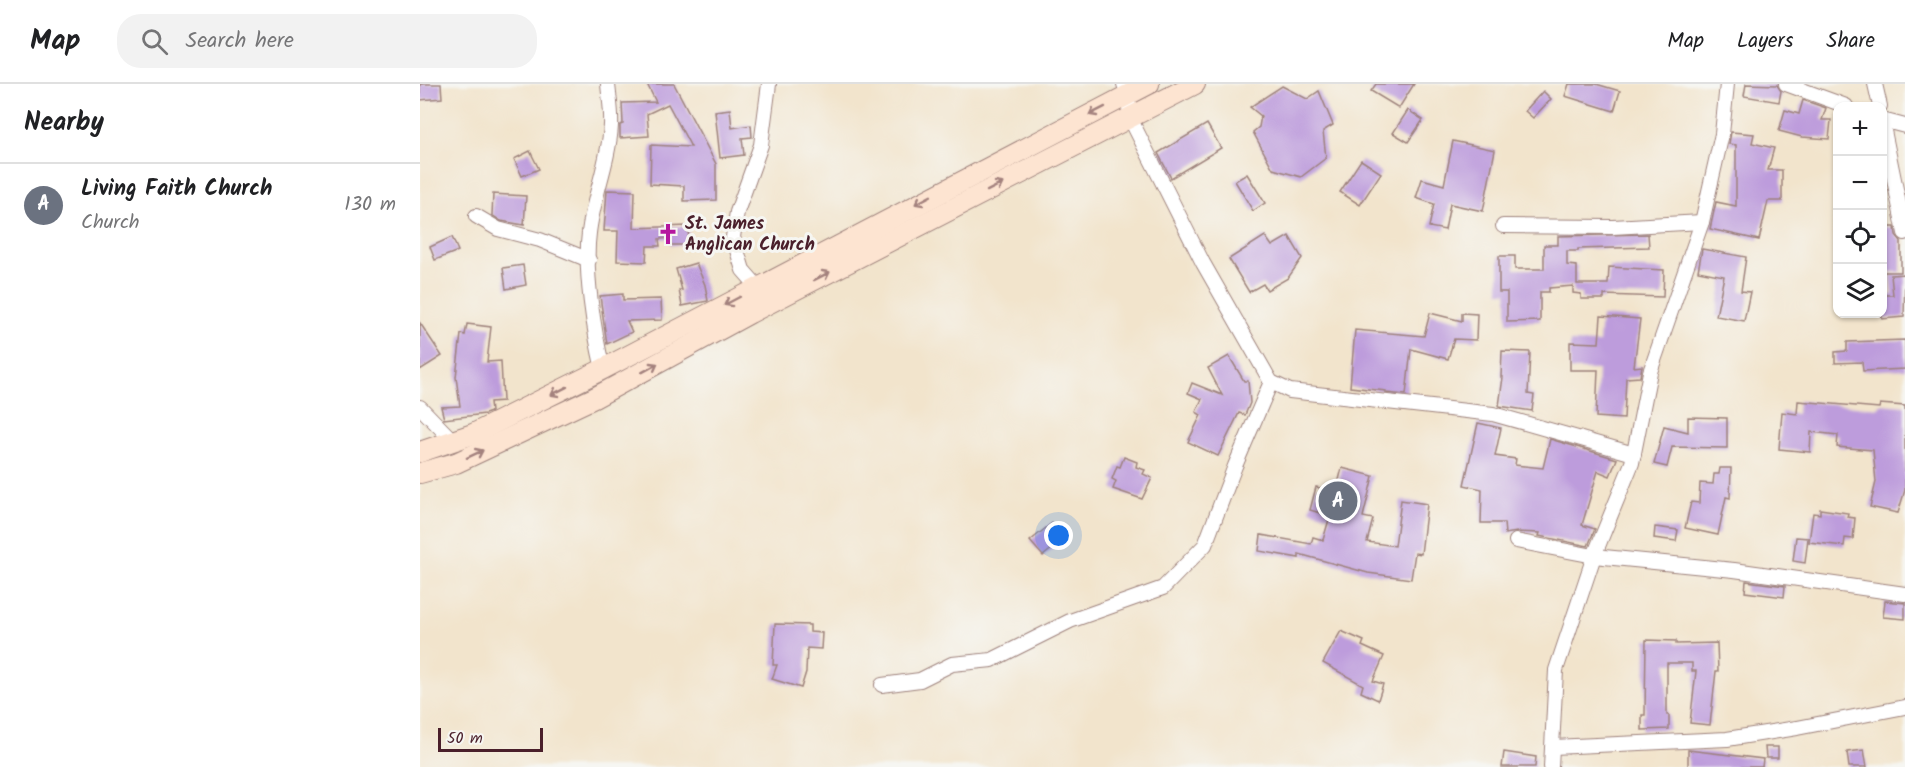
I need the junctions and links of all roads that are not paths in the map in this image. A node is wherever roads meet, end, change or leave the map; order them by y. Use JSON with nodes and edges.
{"nodes":[{"id":1,"x":608,"y":84,"type":"edge"},
{"id":2,"x":769,"y":84,"type":"edge"},
{"id":3,"x":1149,"y":84,"type":"edge"},
{"id":4,"x":1195,"y":84,"type":"edge"},
{"id":5,"x":1727,"y":84,"type":"edge"},
{"id":6,"x":1786,"y":84,"type":"edge"},
{"id":7,"x":1875,"y":84,"type":"edge"},
{"id":8,"x":1126,"y":89,"type":"edge"},
{"id":9,"x":1835,"y":102,"type":"edge"},
{"id":10,"x":1879,"y":102,"type":"edge"},
{"id":11,"x":1130,"y":118,"type":"junction"},
{"id":12,"x":1887,"y":122,"type":"edge"},
{"id":13,"x":1905,"y":126,"type":"edge"},
{"id":14,"x":1887,"y":145,"type":"edge"},
{"id":15,"x":476,"y":216,"type":"dead end"},
{"id":16,"x":1702,"y":222,"type":"junction"},
{"id":17,"x":1503,"y":226,"type":"dead end"},
{"id":18,"x":1905,"y":233,"type":"edge"},
{"id":19,"x":589,"y":260,"type":"junction"},
{"id":20,"x":758,"y":287,"type":"junction"},
{"id":21,"x":603,"y":369,"type":"junction"},
{"id":22,"x":1270,"y":382,"type":"junction"},
{"id":23,"x":420,"y":407,"type":"edge"},
{"id":24,"x":453,"y":441,"type":"junction"},
{"id":25,"x":420,"y":452,"type":"edge"},
{"id":26,"x":1634,"y":454,"type":"junction"},
{"id":27,"x":420,"y":473,"type":"edge"},
{"id":28,"x":1516,"y":541,"type":"dead end"},
{"id":29,"x":1594,"y":556,"type":"junction"},
{"id":30,"x":1905,"y":594,"type":"edge"},
{"id":31,"x":882,"y":685,"type":"dead end"},
{"id":32,"x":1905,"y":707,"type":"edge"},
{"id":33,"x":1552,"y":747,"type":"junction"},
{"id":34,"x":1551,"y":767,"type":"edge"}],
"edges":[{"from":1,"to":19,"type":"street"},
{"from":2,"to":20,"type":"street"},
{"from":3,"to":8,"type":"main road"},
{"from":4,"to":11,"type":"main road"},
{"from":5,"to":16,"type":"street"},
{"from":6,"to":9,"type":"street"},
{"from":7,"to":10,"type":"street"},
{"from":8,"to":11,"type":"street"},
{"from":8,"to":20,"type":"main road","one_way":true},
{"from":11,"to":22,"type":"street"},
{"from":27,"to":11,"type":"main road","one_way":true},
{"from":12,"to":13,"type":"street"},
{"from":14,"to":18,"type":"street"},
{"from":15,"to":19,"type":"street"},
{"from":16,"to":17,"type":"street"},
{"from":16,"to":26,"type":"street"},
{"from":19,"to":21,"type":"street"},
{"from":20,"to":21,"type":"main road","one_way":true},
{"from":21,"to":24,"type":"main road","one_way":true},
{"from":22,"to":26,"type":"street"},
{"from":22,"to":31,"type":"street"},
{"from":23,"to":24,"type":"street"},
{"from":24,"to":25,"type":"main road"},
{"from":26,"to":29,"type":"street"},
{"from":28,"to":29,"type":"street"},
{"from":29,"to":30,"type":"street"},
{"from":29,"to":33,"type":"street"},
{"from":32,"to":33,"type":"street"},
{"from":33,"to":34,"type":"street"}]}
